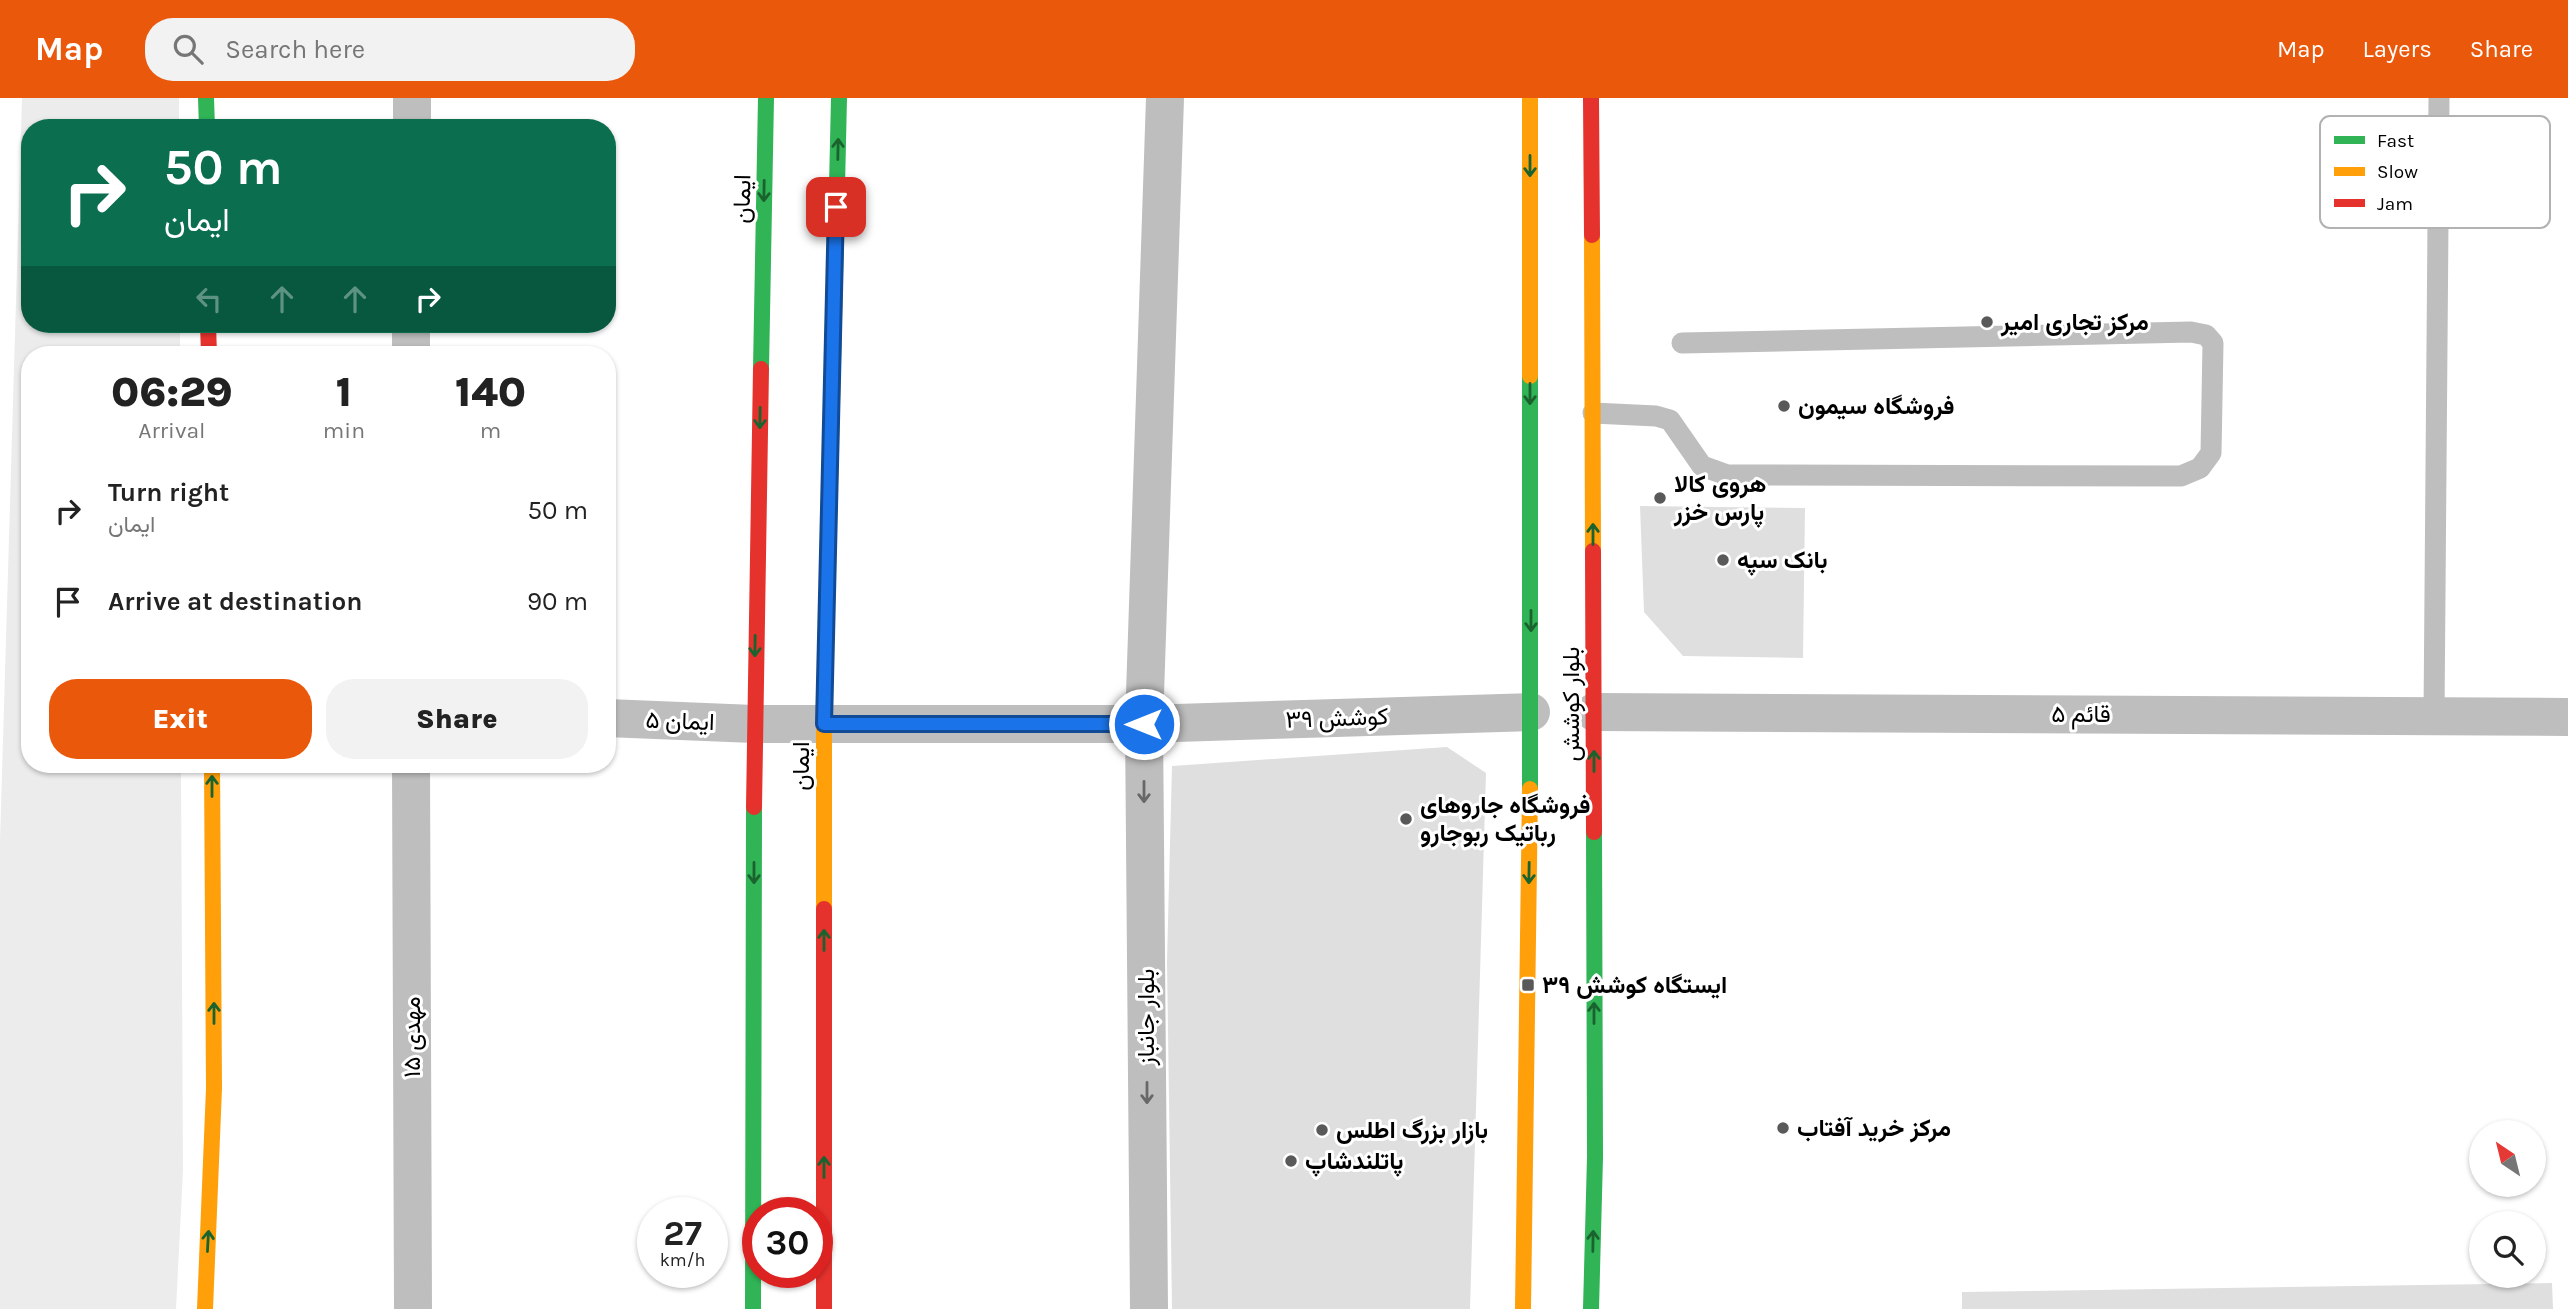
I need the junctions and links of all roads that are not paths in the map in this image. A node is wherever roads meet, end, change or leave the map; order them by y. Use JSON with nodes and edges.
{"nodes":[{"id":1,"x":206,"y":98,"type":"edge"},
{"id":2,"x":412,"y":98,"type":"edge"},
{"id":3,"x":766,"y":98,"type":"edge"},
{"id":4,"x":839,"y":98,"type":"edge"},
{"id":5,"x":1164,"y":98,"type":"edge"},
{"id":6,"x":1530,"y":98,"type":"edge"},
{"id":7,"x":1591,"y":98,"type":"edge"},
{"id":8,"x":2439,"y":98,"type":"edge"},
{"id":9,"x":2439,"y":116,"type":"edge"},
{"id":10,"x":207,"y":119,"type":"edge"},
{"id":11,"x":412,"y":119,"type":"edge"},
{"id":12,"x":2438,"y":228,"type":"edge"},
{"id":13,"x":1682,"y":343,"type":"dead end"},
{"id":14,"x":1592,"y":413,"type":"junction"},
{"id":15,"x":1531,"y":712,"type":"junction"},
{"id":16,"x":1594,"y":712,"type":"junction"},
{"id":17,"x":2434,"y":716,"type":"junction"},
{"id":18,"x":2568,"y":717,"type":"edge"},
{"id":19,"x":616,"y":718,"type":"edge"},
{"id":20,"x":754,"y":724,"type":"junction"},
{"id":21,"x":824,"y":724,"type":"junction"},
{"id":22,"x":1144,"y":724,"type":"junction"},
{"id":23,"x":212,"y":773,"type":"edge"},
{"id":24,"x":411,"y":773,"type":"edge"},
{"id":25,"x":205,"y":1309,"type":"edge"},
{"id":26,"x":413,"y":1309,"type":"edge"},
{"id":27,"x":753,"y":1309,"type":"edge"},
{"id":28,"x":824,"y":1309,"type":"edge"},
{"id":29,"x":1149,"y":1309,"type":"edge"},
{"id":30,"x":1523,"y":1309,"type":"edge"},
{"id":31,"x":1591,"y":1309,"type":"edge"}],
"edges":[{"from":1,"to":10,"type":"street"},
{"from":2,"to":11,"type":"street"},
{"from":3,"to":20,"type":"street","name":"ایمان","one_way":true},
{"from":21,"to":4,"type":"street","name":"ایمان","one_way":true},
{"from":5,"to":22,"type":"street","name":"بلوار جانباز"},
{"from":6,"to":15,"type":"street","name":"بلوار کوشش","one_way":true},
{"from":7,"to":14,"type":"street","name":"بلوار کوشش"},
{"from":8,"to":9,"type":"lane"},
{"from":12,"to":17,"type":"lane"},
{"from":13,"to":14,"type":"lane"},
{"from":16,"to":14,"type":"street","name":"بلوار کوشش","one_way":true},
{"from":15,"to":22,"type":"street","name":"کوشش ۳۹"},
{"from":15,"to":30,"type":"street","name":"بلوار کوشش","one_way":true},
{"from":16,"to":17,"type":"street","name":"قائم ۵"},
{"from":31,"to":16,"type":"street","name":"بلوار کوشش","one_way":true},
{"from":17,"to":18,"type":"street","name":"قائم ۵"},
{"from":19,"to":20,"type":"street","name":"ایمان ۵"},
{"from":20,"to":21,"type":"street","name":"ایمان ۵"},
{"from":20,"to":27,"type":"street","name":"ایمان","one_way":true},
{"from":21,"to":22,"type":"street","name":"کوشش ۳۹"},
{"from":28,"to":21,"type":"street","name":"ایمان","one_way":true},
{"from":22,"to":29,"type":"street","name":"بلوار جانباز","one_way":true},
{"from":25,"to":23,"type":"street","one_way":true},
{"from":24,"to":26,"type":"street","name":"مهدی ۱۵"}]}
